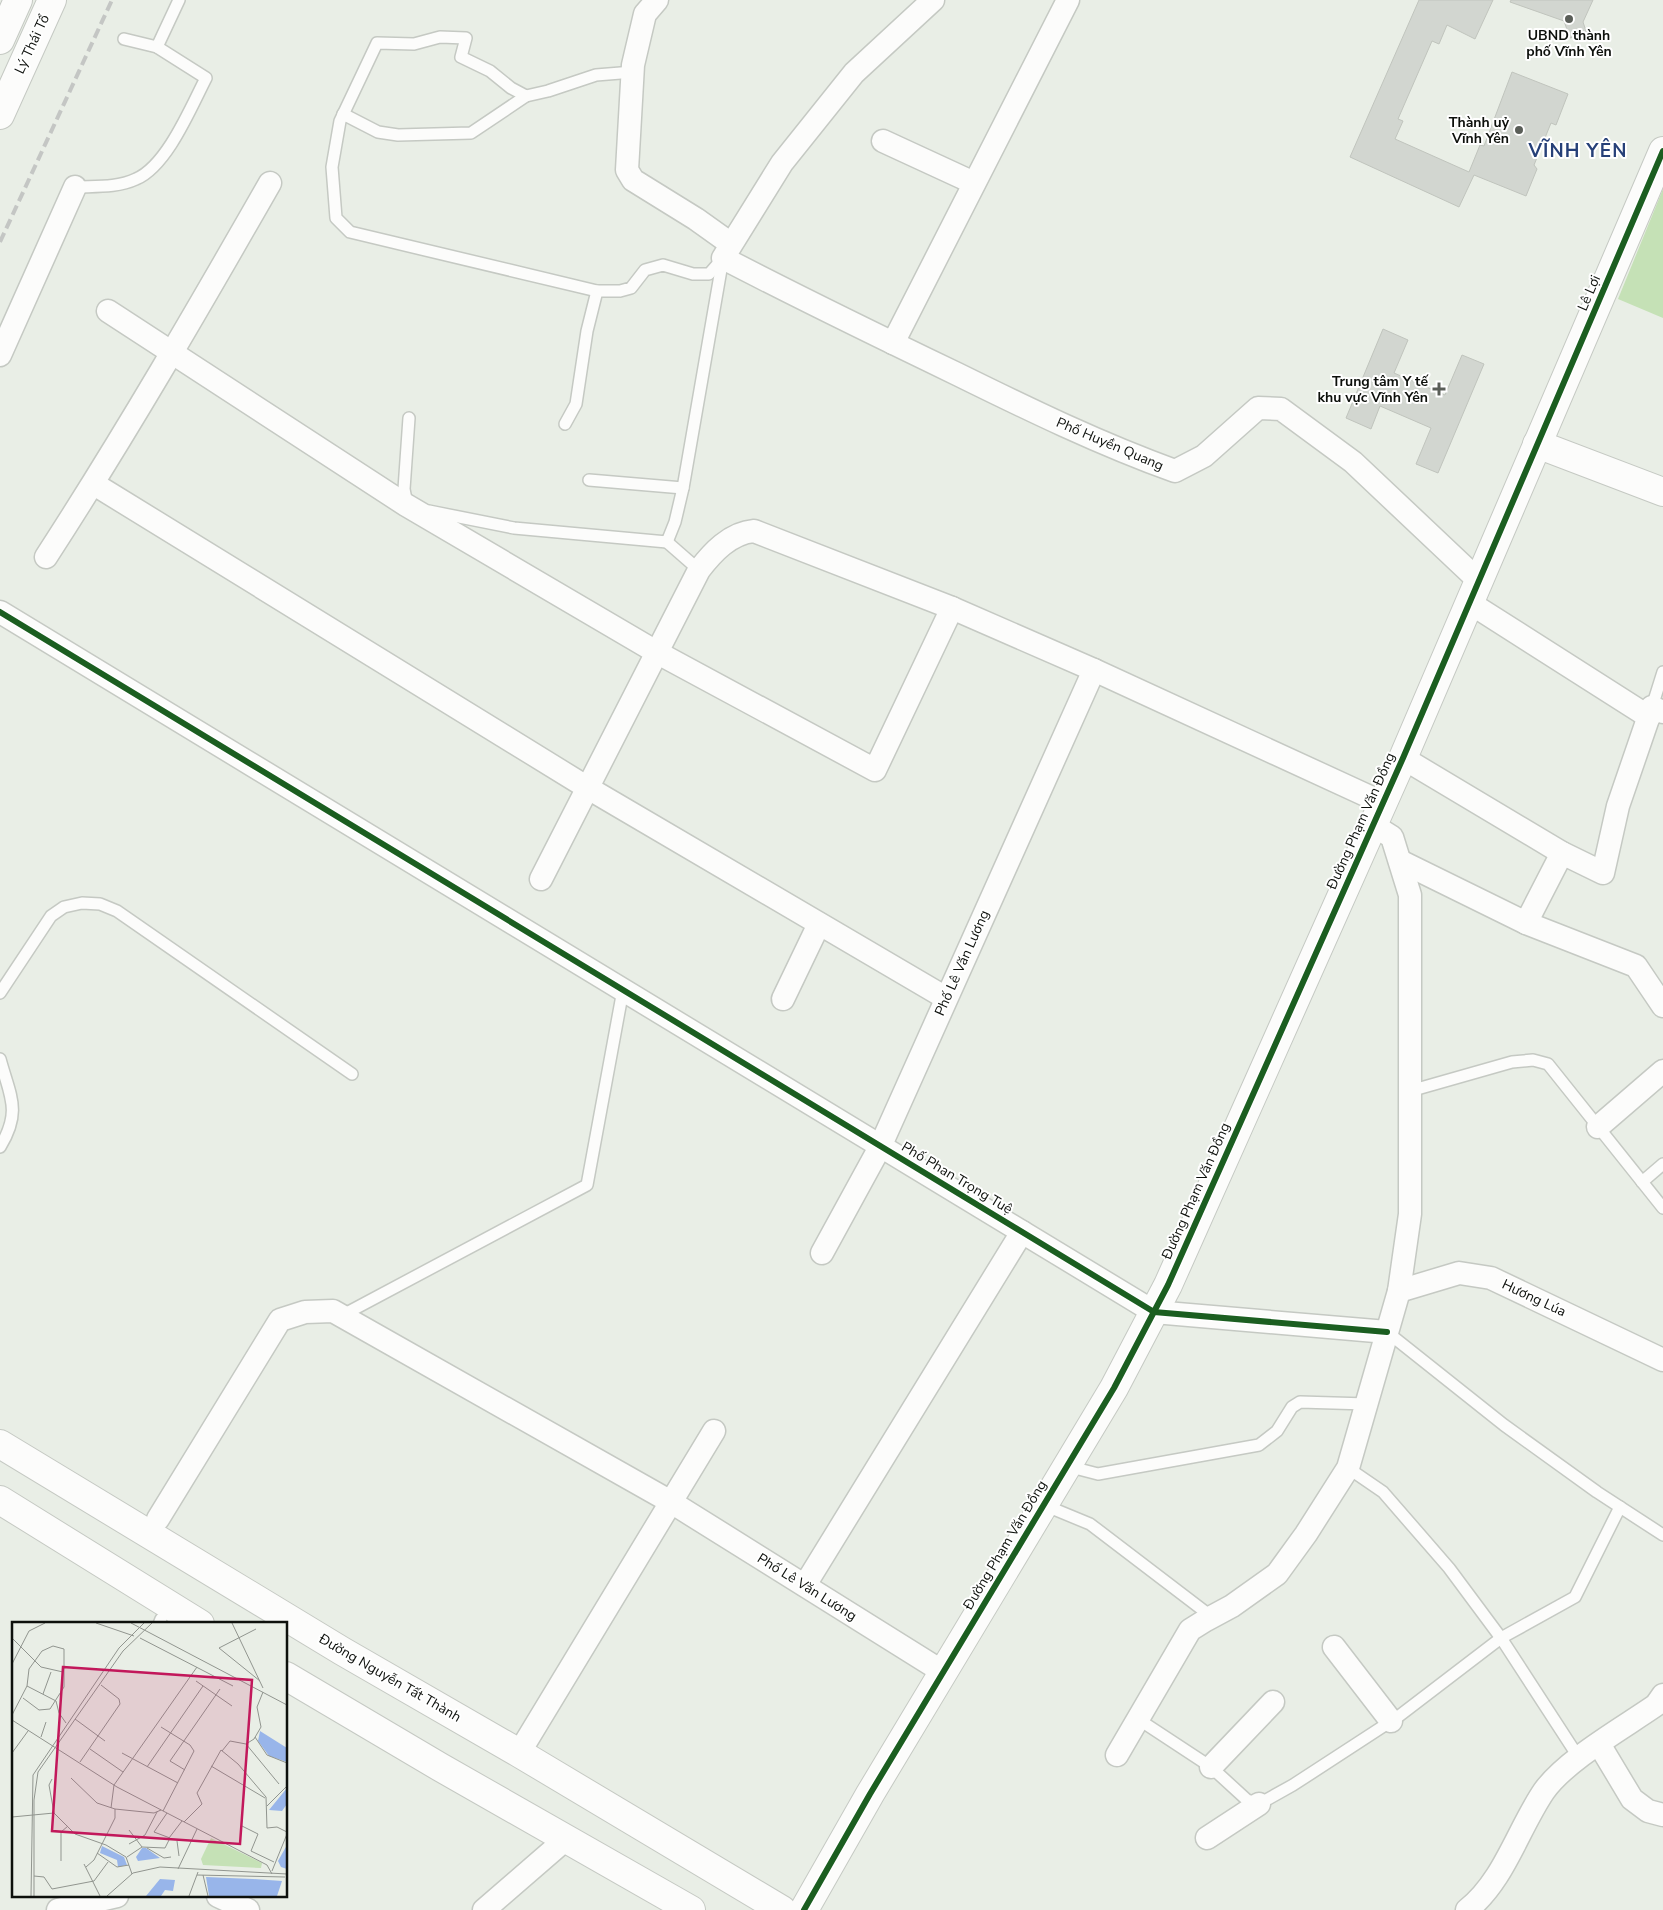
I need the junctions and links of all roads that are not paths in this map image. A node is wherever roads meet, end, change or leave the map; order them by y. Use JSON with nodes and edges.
{"nodes":[{"id":1,"x":18,"y":0,"type":"edge"},
{"id":2,"x":52,"y":0,"type":"edge"},
{"id":3,"x":179,"y":0,"type":"edge"},
{"id":4,"x":931,"y":0,"type":"edge"},
{"id":5,"x":1068,"y":0,"type":"edge"},
{"id":6,"x":646,"y":5,"type":"edge"},
{"id":7,"x":124,"y":39,"type":"dead end"},
{"id":8,"x":0,"y":40,"type":"edge"},
{"id":9,"x":157,"y":47,"type":"junction"},
{"id":10,"x":633,"y":72,"type":"junction"},
{"id":11,"x":526,"y":96,"type":"junction"},
{"id":12,"x":343,"y":114,"type":"junction"},
{"id":13,"x":0,"y":115,"type":"edge"},
{"id":14,"x":883,"y":141,"type":"dead end"},
{"id":15,"x":1663,"y":151,"type":"edge"},
{"id":16,"x":270,"y":183,"type":"dead end"},
{"id":17,"x":974,"y":183,"type":"junction"},
{"id":18,"x":75,"y":187,"type":"joint"},
{"id":19,"x":727,"y":251,"type":"junction"},
{"id":20,"x":597,"y":291,"type":"junction"},
{"id":21,"x":108,"y":311,"type":"dead end"},
{"id":22,"x":893,"y":343,"type":"junction"},
{"id":23,"x":172,"y":353,"type":"junction"},
{"id":24,"x":0,"y":355,"type":"edge"},
{"id":25,"x":409,"y":418,"type":"dead end"},
{"id":26,"x":565,"y":424,"type":"dead end"},
{"id":27,"x":1538,"y":444,"type":"junction"},
{"id":28,"x":589,"y":480,"type":"dead end"},
{"id":29,"x":94,"y":484,"type":"junction"},
{"id":30,"x":683,"y":488,"type":"junction"},
{"id":31,"x":1663,"y":492,"type":"edge"},
{"id":32,"x":406,"y":505,"type":"junction"},
{"id":33,"x":667,"y":542,"type":"junction"},
{"id":34,"x":46,"y":557,"type":"dead end"},
{"id":35,"x":699,"y":570,"type":"junction"},
{"id":36,"x":1474,"y":592,"type":"junction"},
{"id":37,"x":952,"y":608,"type":"junction"},
{"id":38,"x":0,"y":612,"type":"edge"},
{"id":39,"x":658,"y":652,"type":"junction"},
{"id":40,"x":1094,"y":670,"type":"junction"},
{"id":41,"x":1663,"y":672,"type":"edge"},
{"id":42,"x":1655,"y":712,"type":"edge"},
{"id":43,"x":1403,"y":758,"type":"junction"},
{"id":44,"x":588,"y":788,"type":"junction"},
{"id":45,"x":1378,"y":814,"type":"junction"},
{"id":46,"x":1562,"y":853,"type":"junction"},
{"id":47,"x":1400,"y":861,"type":"junction"},
{"id":48,"x":541,"y":879,"type":"dead end"},
{"id":49,"x":1526,"y":923,"type":"junction"},
{"id":50,"x":819,"y":924,"type":"junction"},
{"id":51,"x":623,"y":990,"type":"junction"},
{"id":52,"x":0,"y":993,"type":"edge"},
{"id":53,"x":946,"y":998,"type":"junction"},
{"id":54,"x":783,"y":999,"type":"dead end"},
{"id":55,"x":1663,"y":1006,"type":"edge"},
{"id":56,"x":0,"y":1059,"type":"edge"},
{"id":57,"x":1663,"y":1071,"type":"edge"},
{"id":58,"x":352,"y":1074,"type":"dead end"},
{"id":59,"x":1410,"y":1091,"type":"junction"},
{"id":60,"x":1598,"y":1127,"type":"junction"},
{"id":61,"x":0,"y":1146,"type":"edge"},
{"id":62,"x":880,"y":1147,"type":"junction"},
{"id":63,"x":1663,"y":1164,"type":"edge"},
{"id":64,"x":1642,"y":1182,"type":"junction"},
{"id":65,"x":1663,"y":1208,"type":"edge"},
{"id":66,"x":1022,"y":1232,"type":"junction"},
{"id":67,"x":822,"y":1252,"type":"dead end"},
{"id":68,"x":1400,"y":1291,"type":"junction"},
{"id":69,"x":1154,"y":1312,"type":"junction"},
{"id":70,"x":341,"y":1316,"type":"junction"},
{"id":71,"x":1387,"y":1332,"type":"junction"},
{"id":72,"x":1663,"y":1360,"type":"edge"},
{"id":73,"x":1367,"y":1404,"type":"junction"},
{"id":74,"x":0,"y":1424,"type":"edge"},
{"id":75,"x":714,"y":1431,"type":"dead end"},
{"id":76,"x":0,"y":1444,"type":"edge"},
{"id":77,"x":1067,"y":1466,"type":"junction"},
{"id":78,"x":1348,"y":1468,"type":"junction"},
{"id":79,"x":0,"y":1500,"type":"edge"},
{"id":80,"x":671,"y":1502,"type":"junction"},
{"id":81,"x":1044,"y":1505,"type":"junction"},
{"id":82,"x":1620,"y":1507,"type":"junction"},
{"id":83,"x":0,"y":1519,"type":"edge"},
{"id":84,"x":158,"y":1519,"type":"junction"},
{"id":85,"x":1663,"y":1535,"type":"edge"},
{"id":86,"x":805,"y":1585,"type":"junction"},
{"id":87,"x":1212,"y":1617,"type":"junction"},
{"id":88,"x":163,"y":1622,"type":"edge"},
{"id":89,"x":197,"y":1622,"type":"edge"},
{"id":90,"x":1501,"y":1638,"type":"junction"},
{"id":91,"x":1334,"y":1647,"type":"dead end"},
{"id":92,"x":342,"y":1651,"type":"junction"},
{"id":93,"x":943,"y":1672,"type":"junction"},
{"id":94,"x":288,"y":1677,"type":"edge"},
{"id":95,"x":288,"y":1684,"type":"edge"},
{"id":96,"x":317,"y":1694,"type":"junction"},
{"id":97,"x":1663,"y":1695,"type":"edge"},
{"id":98,"x":1273,"y":1702,"type":"dead end"},
{"id":99,"x":1138,"y":1719,"type":"junction"},
{"id":100,"x":1391,"y":1721,"type":"junction"},
{"id":101,"x":1599,"y":1744,"type":"junction"},
{"id":102,"x":519,"y":1753,"type":"junction"},
{"id":103,"x":1117,"y":1755,"type":"dead end"},
{"id":104,"x":1579,"y":1758,"type":"junction"},
{"id":105,"x":1211,"y":1767,"type":"junction"},
{"id":106,"x":1259,"y":1804,"type":"junction"},
{"id":107,"x":1663,"y":1815,"type":"edge"},
{"id":108,"x":1207,"y":1838,"type":"dead end"},
{"id":109,"x":566,"y":1839,"type":"junction"},
{"id":110,"x":109,"y":1898,"type":"edge"},
{"id":111,"x":222,"y":1898,"type":"edge"},
{"id":112,"x":1477,"y":1907,"type":"edge"},
{"id":113,"x":58,"y":1910,"type":"edge"},
{"id":114,"x":248,"y":1910,"type":"edge"},
{"id":115,"x":484,"y":1910,"type":"edge"},
{"id":116,"x":692,"y":1910,"type":"edge"},
{"id":117,"x":782,"y":1910,"type":"edge"},
{"id":118,"x":804,"y":1910,"type":"edge"}],
"edges":[{"from":1,"to":8,"type":"main road"},
{"from":2,"to":13,"type":"main road","name":"Lý Thái Tổ"},
{"from":3,"to":9,"type":"lane"},
{"from":4,"to":19,"type":"street"},
{"from":5,"to":17,"type":"street"},
{"from":6,"to":10,"type":"street","name":"Phố Huyền Quang"},
{"from":7,"to":9,"type":"lane"},
{"from":9,"to":18,"type":"lane"},
{"from":10,"to":11,"type":"lane"},
{"from":10,"to":19,"type":"street","name":"Phố Huyền Quang"},
{"from":11,"to":12,"type":"lane"},
{"from":11,"to":12,"type":"lane"},
{"from":12,"to":20,"type":"lane"},
{"from":14,"to":17,"type":"street"},
{"from":15,"to":27,"type":"main road","name":"Lê Lợi"},
{"from":16,"to":23,"type":"street"},
{"from":17,"to":22,"type":"street"},
{"from":18,"to":24,"type":"street"},
{"from":19,"to":20,"type":"lane"},
{"from":19,"to":22,"type":"street","name":"Phố Huyền Quang"},
{"from":19,"to":30,"type":"lane"},
{"from":20,"to":26,"type":"lane"},
{"from":21,"to":23,"type":"street"},
{"from":22,"to":36,"type":"street","name":"Phố Huyền Quang"},
{"from":23,"to":29,"type":"street"},
{"from":23,"to":32,"type":"street"},
{"from":25,"to":32,"type":"lane"},
{"from":27,"to":31,"type":"main road"},
{"from":27,"to":36,"type":"main road","name":"Đường Phạm Văn Đồng"},
{"from":28,"to":30,"type":"lane"},
{"from":29,"to":34,"type":"street"},
{"from":29,"to":44,"type":"street"},
{"from":30,"to":33,"type":"lane"},
{"from":32,"to":33,"type":"lane"},
{"from":32,"to":39,"type":"street"},
{"from":33,"to":35,"type":"lane"},
{"from":35,"to":37,"type":"street"},
{"from":35,"to":39,"type":"street"},
{"from":36,"to":42,"type":"street"},
{"from":36,"to":43,"type":"main road","name":"Đường Phạm Văn Đồng"},
{"from":37,"to":39,"type":"street"},
{"from":37,"to":40,"type":"street"},
{"from":38,"to":51,"type":"street","name":"Phố Phan Trọng Tuệ"},
{"from":39,"to":44,"type":"street"},
{"from":40,"to":45,"type":"street"},
{"from":40,"to":53,"type":"street","name":"Phố Lê Văn Lương"},
{"from":41,"to":42,"type":"lane"},
{"from":42,"to":46,"type":"street"},
{"from":43,"to":45,"type":"main road","name":"Đường Phạm Văn Đồng"},
{"from":43,"to":46,"type":"street"},
{"from":44,"to":48,"type":"street"},
{"from":44,"to":50,"type":"street"},
{"from":45,"to":47,"type":"street"},
{"from":45,"to":69,"type":"main road","name":"Đường Phạm Văn Đồng"},
{"from":46,"to":49,"type":"street"},
{"from":47,"to":49,"type":"street"},
{"from":47,"to":59,"type":"street"},
{"from":49,"to":55,"type":"street"},
{"from":50,"to":53,"type":"street"},
{"from":50,"to":54,"type":"street"},
{"from":51,"to":62,"type":"street","name":"Phố Phan Trọng Tuệ"},
{"from":51,"to":70,"type":"lane"},
{"from":52,"to":58,"type":"lane"},
{"from":53,"to":62,"type":"street","name":"Phố Lê Văn Lương"},
{"from":56,"to":61,"type":"lane"},
{"from":57,"to":60,"type":"street"},
{"from":59,"to":60,"type":"lane"},
{"from":59,"to":68,"type":"street"},
{"from":60,"to":64,"type":"lane"},
{"from":62,"to":66,"type":"street","name":"Phố Phan Trọng Tuệ"},
{"from":62,"to":67,"type":"street","name":"Phố Lê Văn Lương"},
{"from":63,"to":64,"type":"lane"},
{"from":64,"to":65,"type":"lane"},
{"from":66,"to":69,"type":"street","name":"Phố Phan Trọng Tuệ"},
{"from":66,"to":86,"type":"street"},
{"from":68,"to":71,"type":"street"},
{"from":68,"to":72,"type":"street","name":"Hương Lúa"},
{"from":69,"to":71,"type":"street"},
{"from":69,"to":77,"type":"main road","name":"Đường Phạm Văn Đồng"},
{"from":70,"to":80,"type":"street","name":"Phố Lê Văn Lương"},
{"from":70,"to":84,"type":"street","name":"Phố Lê Văn Lương"},
{"from":71,"to":73,"type":"street"},
{"from":71,"to":82,"type":"lane"},
{"from":73,"to":77,"type":"lane"},
{"from":73,"to":78,"type":"street"},
{"from":74,"to":84,"type":"main road"},
{"from":75,"to":80,"type":"street"},
{"from":76,"to":92,"type":"main road","name":"Đường Nguyễn Tất Thành"},
{"from":77,"to":81,"type":"main road","name":"Đường Phạm Văn Đồng"},
{"from":78,"to":87,"type":"street"},
{"from":78,"to":90,"type":"lane"},
{"from":79,"to":89,"type":"main road"},
{"from":80,"to":86,"type":"street","name":"Phố Lê Văn Lương"},
{"from":80,"to":102,"type":"street"},
{"from":81,"to":87,"type":"lane"},
{"from":81,"to":93,"type":"main road","name":"Đường Phạm Văn Đồng"},
{"from":82,"to":85,"type":"lane"},
{"from":82,"to":90,"type":"lane"},
{"from":83,"to":88,"type":"main road"},
{"from":84,"to":92,"type":"main road"},
{"from":86,"to":93,"type":"street","name":"Phố Lê Văn Lương"},
{"from":87,"to":99,"type":"street"},
{"from":90,"to":100,"type":"lane"},
{"from":90,"to":104,"type":"lane"},
{"from":91,"to":100,"type":"street"},
{"from":92,"to":102,"type":"main road","name":"Đường Nguyễn Tất Thành"},
{"from":93,"to":118,"type":"main road","name":"Đường Phạm Văn Đồng"},
{"from":94,"to":96,"type":"main road"},
{"from":95,"to":96,"type":"main road"},
{"from":96,"to":109,"type":"main road"},
{"from":97,"to":101,"type":"street"},
{"from":98,"to":105,"type":"street"},
{"from":99,"to":103,"type":"street"},
{"from":99,"to":105,"type":"lane"},
{"from":100,"to":106,"type":"lane"},
{"from":101,"to":104,"type":"street"},
{"from":101,"to":107,"type":"street"},
{"from":102,"to":117,"type":"main road","name":"Đường Nguyễn Tất Thành"},
{"from":104,"to":112,"type":"street"},
{"from":105,"to":106,"type":"lane"},
{"from":106,"to":108,"type":"street"},
{"from":109,"to":115,"type":"street"},
{"from":109,"to":116,"type":"main road"},
{"from":110,"to":113,"type":"street"},
{"from":111,"to":114,"type":"street"}]}
